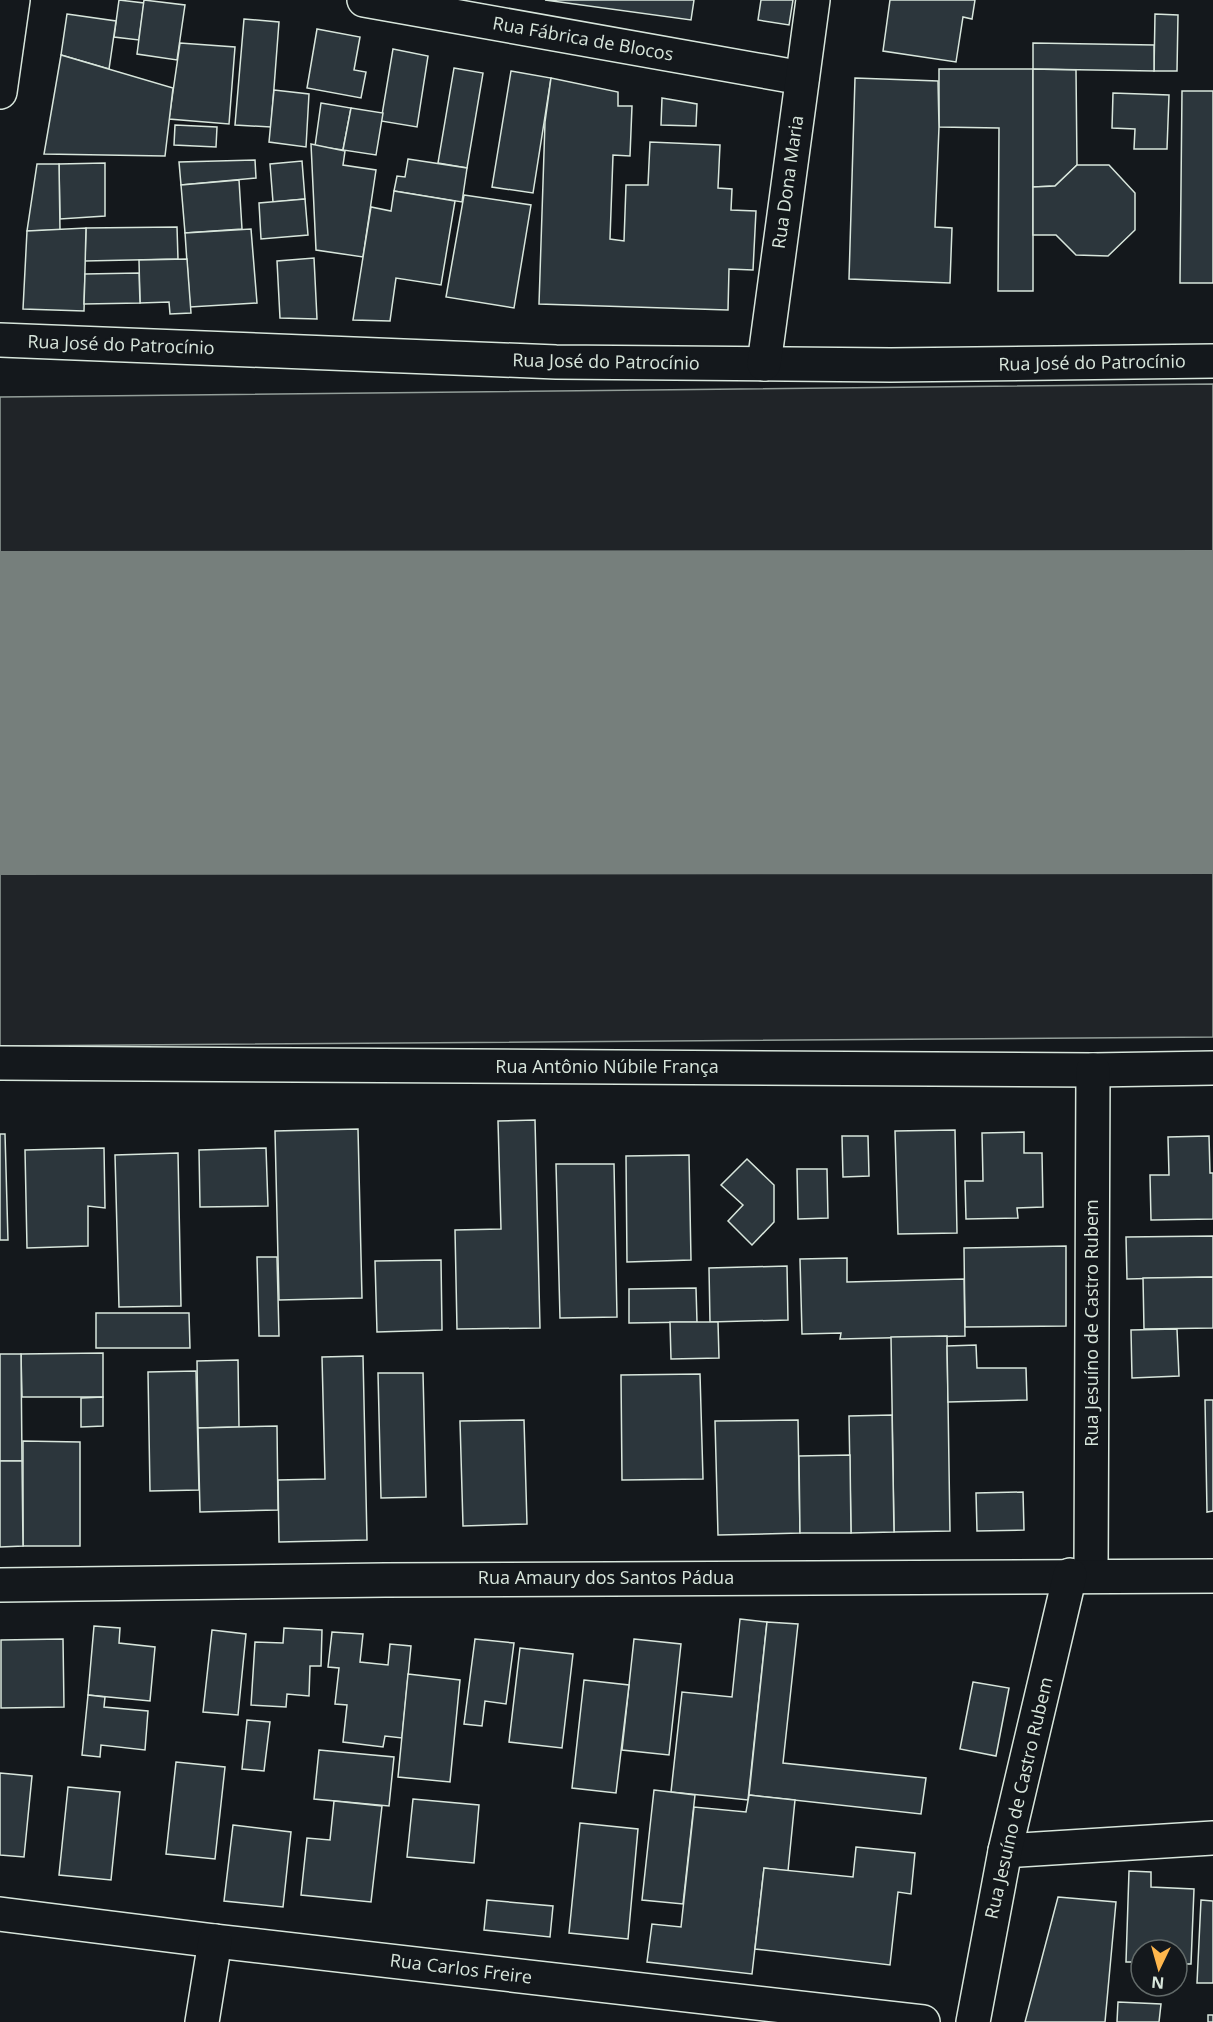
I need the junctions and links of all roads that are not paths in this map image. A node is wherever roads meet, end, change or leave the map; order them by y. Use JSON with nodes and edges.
{"nodes":[{"id":1,"x":13,"y":0,"type":"edge"},
{"id":2,"x":364,"y":0,"type":"edge"},
{"id":3,"x":813,"y":0,"type":"edge"},
{"id":4,"x":802,"y":78,"type":"junction"},
{"id":5,"x":0,"y":92,"type":"edge"},
{"id":6,"x":0,"y":340,"type":"edge"},
{"id":7,"x":1213,"y":362,"type":"edge"},
{"id":8,"x":764,"y":364,"type":"junction"},
{"id":9,"x":0,"y":1063,"type":"edge"},
{"id":10,"x":1213,"y":1068,"type":"edge"},
{"id":11,"x":1093,"y":1070,"type":"junction"},
{"id":12,"x":1080,"y":1576,"type":"junction"},
{"id":13,"x":1213,"y":1576,"type":"edge"},
{"id":14,"x":0,"y":1585,"type":"edge"},
{"id":15,"x":1213,"y":1838,"type":"edge"},
{"id":16,"x":1005,"y":1851,"type":"junction"},
{"id":17,"x":0,"y":1914,"type":"edge"},
{"id":18,"x":215,"y":1941,"type":"junction"},
{"id":19,"x":202,"y":2022,"type":"edge"},
{"id":20,"x":923,"y":2022,"type":"edge"},
{"id":21,"x":972,"y":2022,"type":"edge"}],
"edges":[{"from":1,"to":5,"type":"street"},
{"from":2,"to":4,"type":"street","name":"Rua Fábrica de Blocos"},
{"from":3,"to":4,"type":"street","name":"Rua Dona Maria"},
{"from":4,"to":8,"type":"street","name":"Rua Dona Maria"},
{"from":6,"to":8,"type":"street","name":"Rua José do Patrocínio"},
{"from":7,"to":8,"type":"street","name":"Rua José do Patrocínio"},
{"from":9,"to":11,"type":"street","name":"Rua Antônio Núbile França"},
{"from":10,"to":11,"type":"street","name":"Rua Antônio Núbile França"},
{"from":11,"to":12,"type":"street","name":"Rua Jesuíno de Castro Rubem"},
{"from":12,"to":13,"type":"street","name":"Rua Amaury dos Santos Pádua"},
{"from":12,"to":14,"type":"street","name":"Rua Amaury dos Santos Pádua"},
{"from":12,"to":16,"type":"street","name":"Rua Jesuíno de Castro Rubem"},
{"from":15,"to":16,"type":"street"},
{"from":16,"to":21,"type":"street","name":"Rua Jesuíno de Castro Rubem"},
{"from":17,"to":18,"type":"street","name":"Rua Carlos Freire"},
{"from":18,"to":19,"type":"street"},
{"from":18,"to":20,"type":"street","name":"Rua Carlos Freire"}]}
